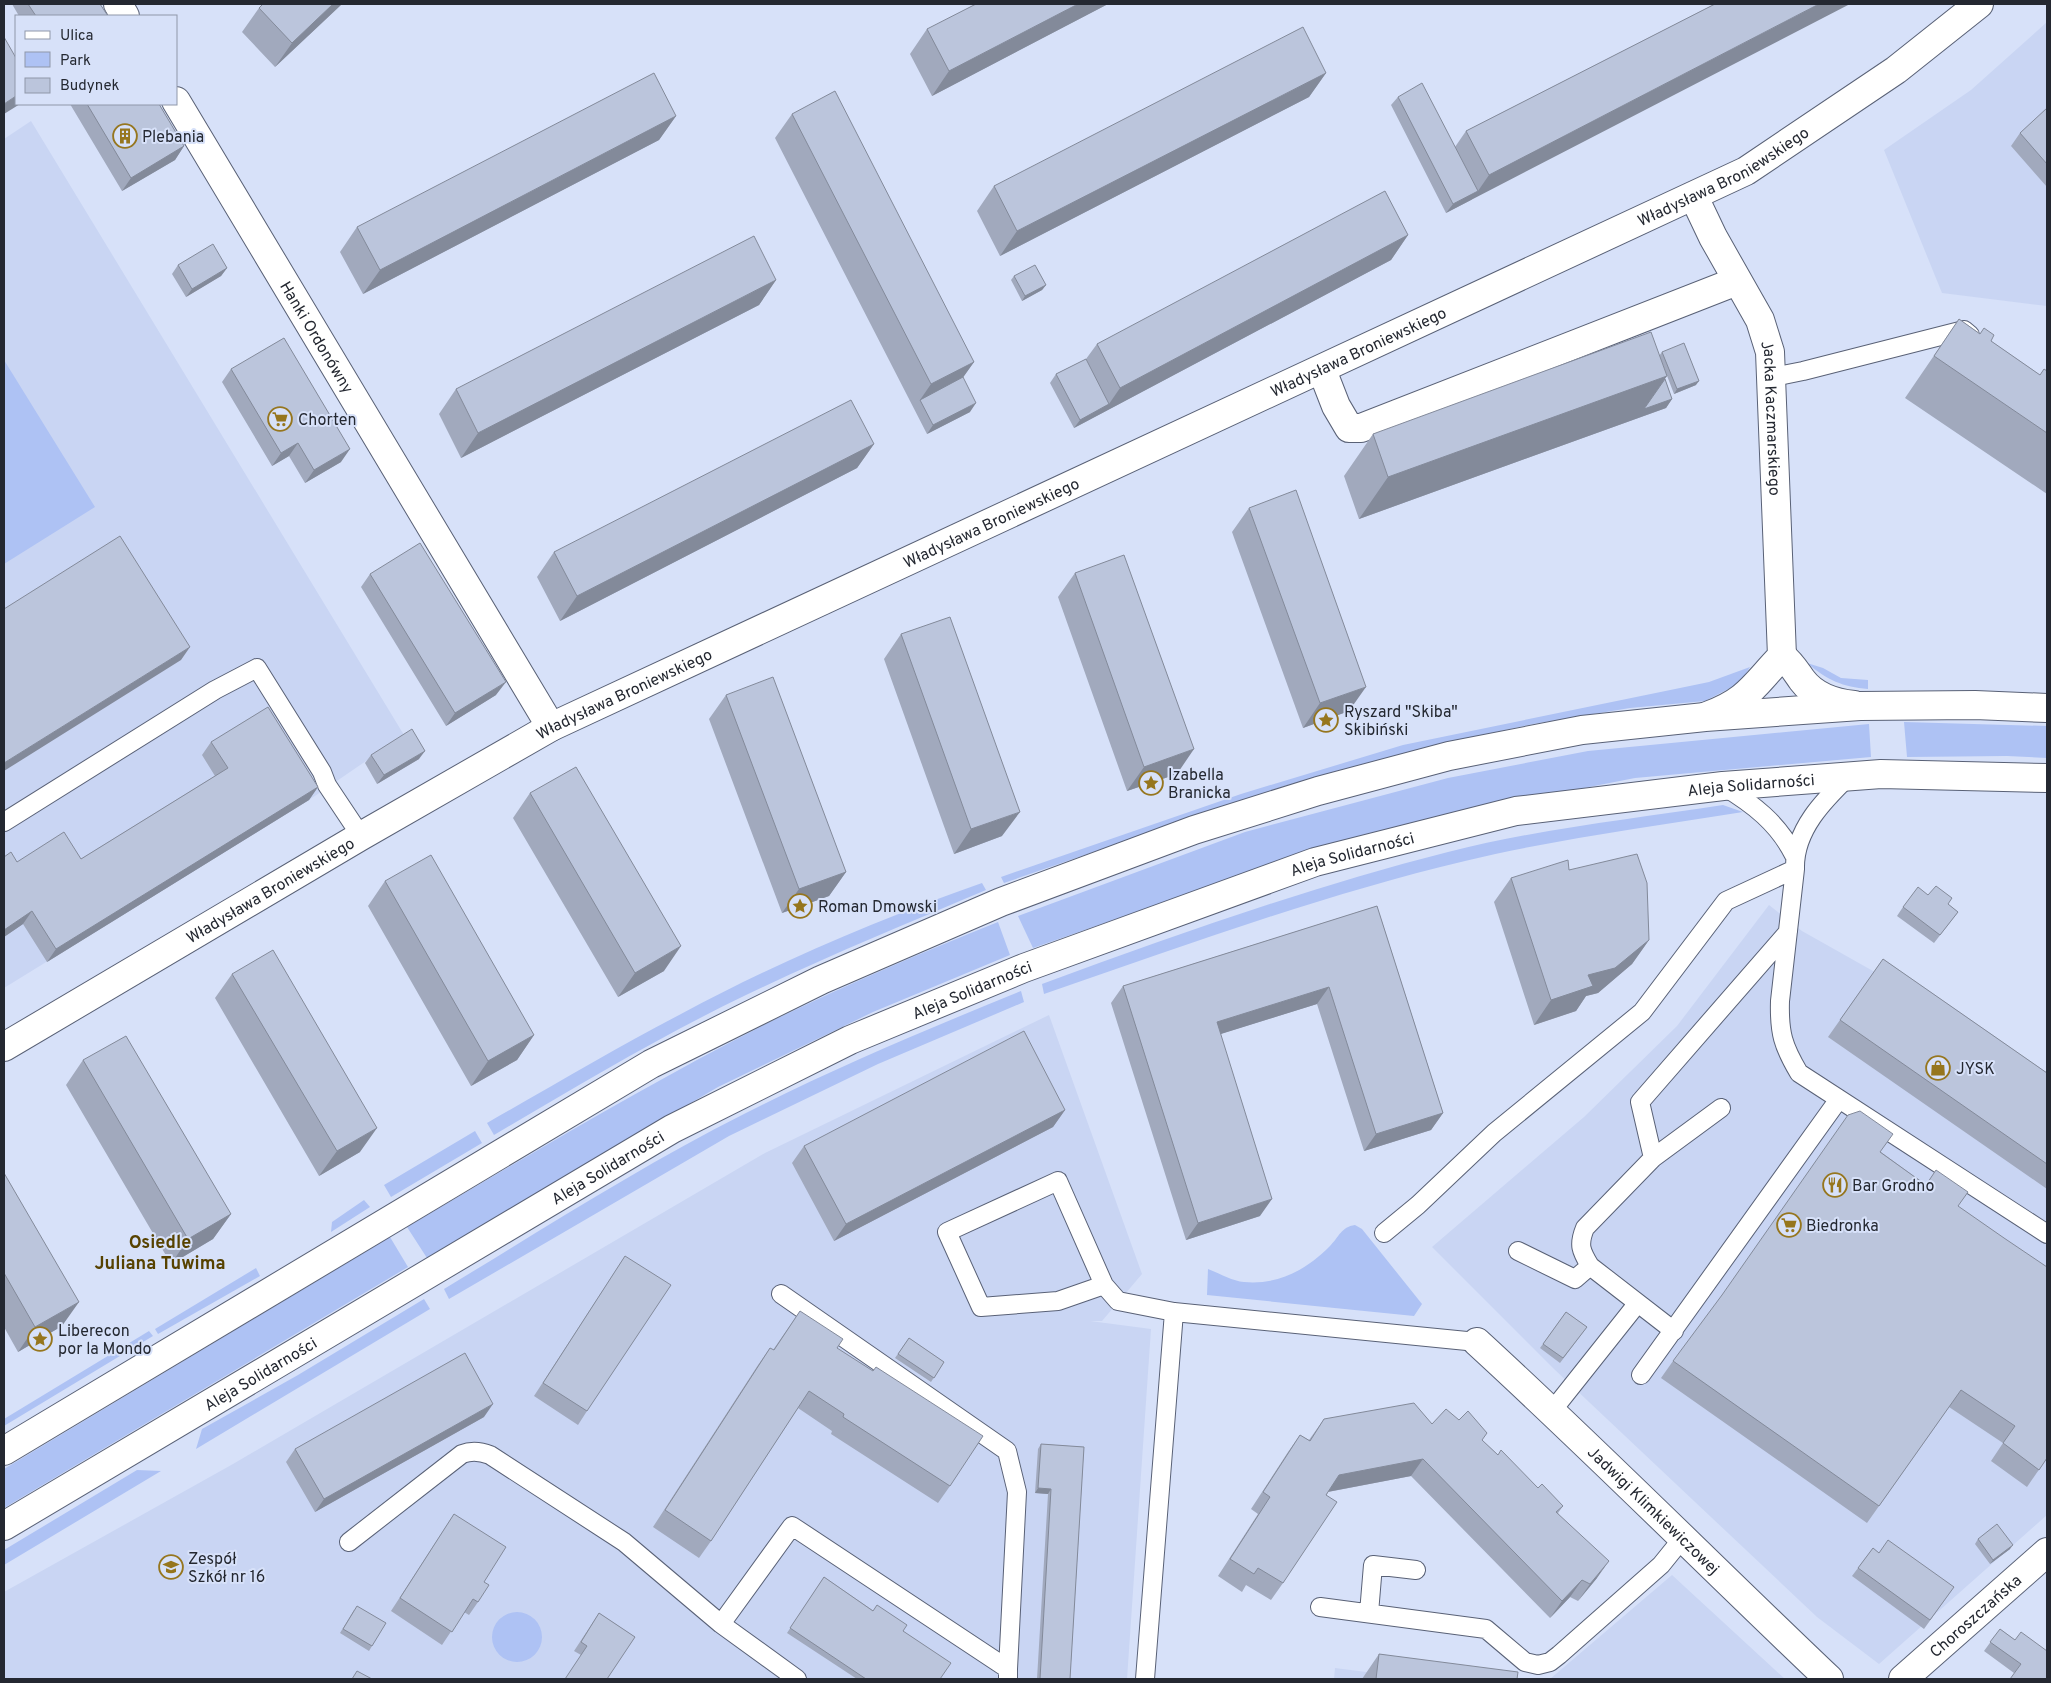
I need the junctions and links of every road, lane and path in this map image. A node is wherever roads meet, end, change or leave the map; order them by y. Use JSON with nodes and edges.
{"nodes":[{"id":1,"x":118,"y":4,"type":"edge"},
{"id":2,"x":1979,"y":4,"type":"edge"},
{"id":3,"x":124,"y":15,"type":"edge"},
{"id":4,"x":178,"y":104,"type":"edge"},
{"id":5,"x":1694,"y":197,"type":"junction"},
{"id":6,"x":1737,"y":281,"type":"junction"},
{"id":7,"x":1986,"y":347,"type":"edge"},
{"id":8,"x":1322,"y":370,"type":"junction"},
{"id":9,"x":1773,"y":377,"type":"junction"},
{"id":10,"x":1782,"y":656,"type":"junction"},
{"id":11,"x":1860,"y":706,"type":"junction"},
{"id":12,"x":2047,"y":708,"type":"edge"},
{"id":13,"x":1706,"y":717,"type":"junction"},
{"id":14,"x":551,"y":727,"type":"junction"},
{"id":15,"x":1851,"y":775,"type":"junction"},
{"id":16,"x":2047,"y":778,"type":"edge"},
{"id":17,"x":1723,"y":786,"type":"junction"},
{"id":18,"x":4,"y":822,"type":"edge"},
{"id":19,"x":361,"y":836,"type":"junction"},
{"id":20,"x":1794,"y":862,"type":"junction"},
{"id":21,"x":1788,"y":932,"type":"junction"},
{"id":22,"x":4,"y":1047,"type":"edge"},
{"id":23,"x":1840,"y":1099,"type":"junction"},
{"id":24,"x":1721,"y":1108,"type":"dead end"},
{"id":25,"x":1654,"y":1158,"type":"junction"},
{"id":26,"x":1384,"y":1233,"type":"dead end"},
{"id":27,"x":2047,"y":1234,"type":"edge"},
{"id":28,"x":1518,"y":1251,"type":"dead end"},
{"id":29,"x":1590,"y":1266,"type":"junction"},
{"id":30,"x":1104,"y":1285,"type":"junction"},
{"id":31,"x":781,"y":1294,"type":"dead end"},
{"id":32,"x":1637,"y":1304,"type":"junction"},
{"id":33,"x":1174,"y":1312,"type":"junction"},
{"id":34,"x":1674,"y":1331,"type":"junction"},
{"id":35,"x":1477,"y":1342,"type":"joint"},
{"id":36,"x":1640,"y":1375,"type":"dead end"},
{"id":37,"x":1552,"y":1411,"type":"junction"},
{"id":38,"x":4,"y":1451,"type":"edge"},
{"id":39,"x":4,"y":1526,"type":"edge"},
{"id":40,"x":1682,"y":1539,"type":"junction"},
{"id":41,"x":350,"y":1542,"type":"dead end"},
{"id":42,"x":2047,"y":1552,"type":"edge"},
{"id":43,"x":1416,"y":1570,"type":"dead end"},
{"id":44,"x":1320,"y":1607,"type":"dead end"},
{"id":45,"x":1369,"y":1613,"type":"junction"},
{"id":46,"x":721,"y":1624,"type":"junction"},
{"id":47,"x":1008,"y":1674,"type":"edge"},
{"id":48,"x":797,"y":1679,"type":"edge"},
{"id":49,"x":1145,"y":1679,"type":"edge"},
{"id":50,"x":1829,"y":1679,"type":"edge"},
{"id":51,"x":1903,"y":1679,"type":"edge"}],
"edges":[{"from":1,"to":3,"type":"street"},
{"from":2,"to":5,"type":"street","name":"Władysława Broniewskiego"},
{"from":4,"to":14,"type":"street","name":"Hanki Ordonówny"},
{"from":5,"to":6,"type":"street","name":"Jacka Kaczmarskiego"},
{"from":5,"to":8,"type":"street","name":"Władysława Broniewskiego"},
{"from":6,"to":8,"type":"street"},
{"from":6,"to":9,"type":"street","name":"Jacka Kaczmarskiego"},
{"from":7,"to":9,"type":"lane"},
{"from":8,"to":14,"type":"street","name":"Władysława Broniewskiego"},
{"from":9,"to":10,"type":"street","name":"Jacka Kaczmarskiego"},
{"from":10,"to":11,"type":"street"},
{"from":10,"to":13,"type":"street"},
{"from":11,"to":12,"type":"street"},
{"from":11,"to":13,"type":"street"},
{"from":13,"to":38,"type":"street"},
{"from":14,"to":19,"type":"street","name":"Władysława Broniewskiego"},
{"from":15,"to":16,"type":"street","name":"Aleja Solidarności"},
{"from":15,"to":17,"type":"street","name":"Aleja Solidarności"},
{"from":15,"to":20,"type":"lane"},
{"from":17,"to":20,"type":"lane"},
{"from":17,"to":39,"type":"street","name":"Aleja Solidarności"},
{"from":18,"to":19,"type":"lane"},
{"from":19,"to":22,"type":"street","name":"Władysława Broniewskiego"},
{"from":20,"to":21,"type":"lane"},
{"from":20,"to":26,"type":"lane"},
{"from":21,"to":23,"type":"lane"},
{"from":21,"to":25,"type":"lane"},
{"from":23,"to":27,"type":"lane"},
{"from":23,"to":34,"type":"lane"},
{"from":24,"to":25,"type":"lane"},
{"from":25,"to":29,"type":"lane"},
{"from":28,"to":29,"type":"lane"},
{"from":29,"to":32,"type":"lane"},
{"from":30,"to":30,"type":"lane"},
{"from":30,"to":33,"type":"lane"},
{"from":31,"to":47,"type":"lane"},
{"from":32,"to":34,"type":"lane"},
{"from":32,"to":37,"type":"lane"},
{"from":33,"to":35,"type":"lane"},
{"from":33,"to":49,"type":"lane"},
{"from":34,"to":36,"type":"lane"},
{"from":35,"to":37,"type":"street","name":"Jadwigi Klimkiewiczowej"},
{"from":37,"to":40,"type":"street","name":"Jadwigi Klimkiewiczowej"},
{"from":40,"to":45,"type":"lane"},
{"from":40,"to":50,"type":"street","name":"Jadwigi Klimkiewiczowej"},
{"from":41,"to":46,"type":"lane"},
{"from":42,"to":51,"type":"street","name":"Choroszczańska"},
{"from":43,"to":45,"type":"lane"},
{"from":44,"to":45,"type":"lane"},
{"from":46,"to":47,"type":"lane"},
{"from":46,"to":48,"type":"lane"}]}
